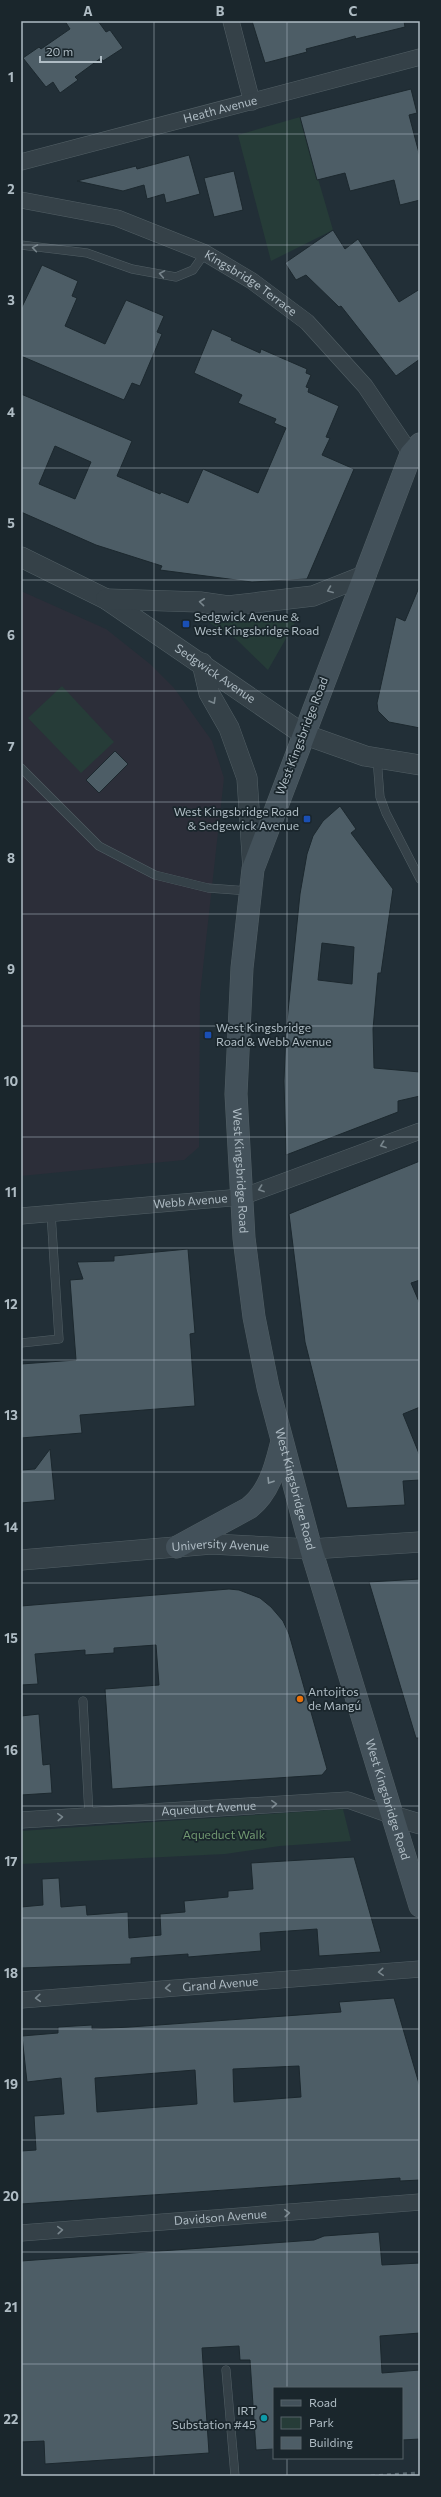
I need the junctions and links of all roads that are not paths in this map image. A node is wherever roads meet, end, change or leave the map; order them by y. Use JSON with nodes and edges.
{"nodes":[{"id":1,"x":231,"y":21,"type":"edge"},
{"id":2,"x":420,"y":57,"type":"edge"},
{"id":3,"x":252,"y":102,"type":"junction"},
{"id":4,"x":21,"y":162,"type":"edge"},
{"id":5,"x":21,"y":200,"type":"edge"},
{"id":6,"x":21,"y":245,"type":"edge"},
{"id":7,"x":205,"y":254,"type":"junction"},
{"id":8,"x":417,"y":451,"type":"edge"},
{"id":9,"x":21,"y":557,"type":"edge"},
{"id":10,"x":366,"y":575,"type":"junction"},
{"id":11,"x":106,"y":599,"type":"junction"},
{"id":12,"x":202,"y":663,"type":"junction"},
{"id":13,"x":303,"y":734,"type":"junction"},
{"id":14,"x":377,"y":758,"type":"junction"},
{"id":15,"x":420,"y":765,"type":"edge"},
{"id":16,"x":21,"y":768,"type":"edge"},
{"id":17,"x":253,"y":869,"type":"junction"},
{"id":18,"x":420,"y":879,"type":"edge"},
{"id":19,"x":251,"y":891,"type":"junction"},
{"id":20,"x":420,"y":1131,"type":"edge"},
{"id":21,"x":242,"y":1197,"type":"junction"},
{"id":22,"x":51,"y":1214,"type":"junction"},
{"id":23,"x":21,"y":1216,"type":"edge"},
{"id":24,"x":21,"y":1343,"type":"edge"},
{"id":25,"x":282,"y":1444,"type":"junction"},
{"id":26,"x":420,"y":1542,"type":"edge"},
{"id":27,"x":177,"y":1547,"type":"junction"},
{"id":28,"x":311,"y":1549,"type":"junction"},
{"id":29,"x":21,"y":1560,"type":"edge"},
{"id":30,"x":83,"y":1701,"type":"dead end"},
{"id":31,"x":89,"y":1815,"type":"junction"},
{"id":32,"x":393,"y":1816,"type":"junction"},
{"id":33,"x":21,"y":1820,"type":"edge"},
{"id":34,"x":420,"y":1824,"type":"edge"},
{"id":35,"x":420,"y":1906,"type":"edge"},
{"id":36,"x":420,"y":1969,"type":"edge"},
{"id":37,"x":21,"y":2000,"type":"edge"},
{"id":38,"x":420,"y":2202,"type":"edge"},
{"id":39,"x":21,"y":2233,"type":"edge"},
{"id":40,"x":226,"y":2370,"type":"dead end"},
{"id":41,"x":235,"y":2476,"type":"edge"}],
"edges":[{"from":1,"to":3,"type":"street"},
{"from":2,"to":3,"type":"street","name":"Heath Avenue"},
{"from":3,"to":4,"type":"street","name":"Heath Avenue"},
{"from":5,"to":7,"type":"street","name":"Kingsbridge Terrace"},
{"from":7,"to":6,"type":"lane","one_way":true},
{"from":7,"to":8,"type":"street","name":"Kingsbridge Terrace"},
{"from":8,"to":10,"type":"main road","name":"West Kingsbridge Road"},
{"from":9,"to":11,"type":"street","name":"Sedgwick Avenue"},
{"from":10,"to":11,"type":"street","one_way":true},
{"from":10,"to":13,"type":"main road","name":"West Kingsbridge Road"},
{"from":11,"to":12,"type":"street","name":"Sedgwick Avenue"},
{"from":12,"to":13,"type":"street","name":"Sedgwick Avenue"},
{"from":12,"to":17,"type":"street","one_way":true},
{"from":13,"to":14,"type":"street","name":"Sedgwick Avenue"},
{"from":13,"to":17,"type":"main road","name":"West Kingsbridge Road"},
{"from":14,"to":15,"type":"street","name":"Sedgwick Avenue"},
{"from":14,"to":18,"type":"lane"},
{"from":16,"to":19,"type":"lane"},
{"from":17,"to":19,"type":"main road","name":"West Kingsbridge Road"},
{"from":19,"to":21,"type":"main road","name":"West Kingsbridge Road"},
{"from":20,"to":21,"type":"street","name":"Webb Avenue","one_way":true},
{"from":21,"to":22,"type":"street","name":"Webb Avenue"},
{"from":21,"to":25,"type":"main road","name":"West Kingsbridge Road"},
{"from":22,"to":23,"type":"street","name":"Webb Avenue"},
{"from":22,"to":24,"type":"lane"},
{"from":25,"to":27,"type":"main road","one_way":true},
{"from":25,"to":28,"type":"main road","name":"West Kingsbridge Road"},
{"from":26,"to":28,"type":"street","name":"University Avenue"},
{"from":27,"to":28,"type":"street","name":"University Avenue"},
{"from":27,"to":29,"type":"street","name":"University Avenue"},
{"from":28,"to":32,"type":"main road","name":"West Kingsbridge Road"},
{"from":30,"to":31,"type":"lane"},
{"from":31,"to":32,"type":"street","name":"Aqueduct Avenue","one_way":true},
{"from":33,"to":31,"type":"street","name":"Aqueduct Avenue","one_way":true},
{"from":32,"to":34,"type":"street"},
{"from":32,"to":35,"type":"main road","name":"West Kingsbridge Road"},
{"from":36,"to":37,"type":"street","name":"Grand Avenue","one_way":true},
{"from":39,"to":38,"type":"street","name":"Davidson Avenue","one_way":true},
{"from":40,"to":41,"type":"lane"}]}
